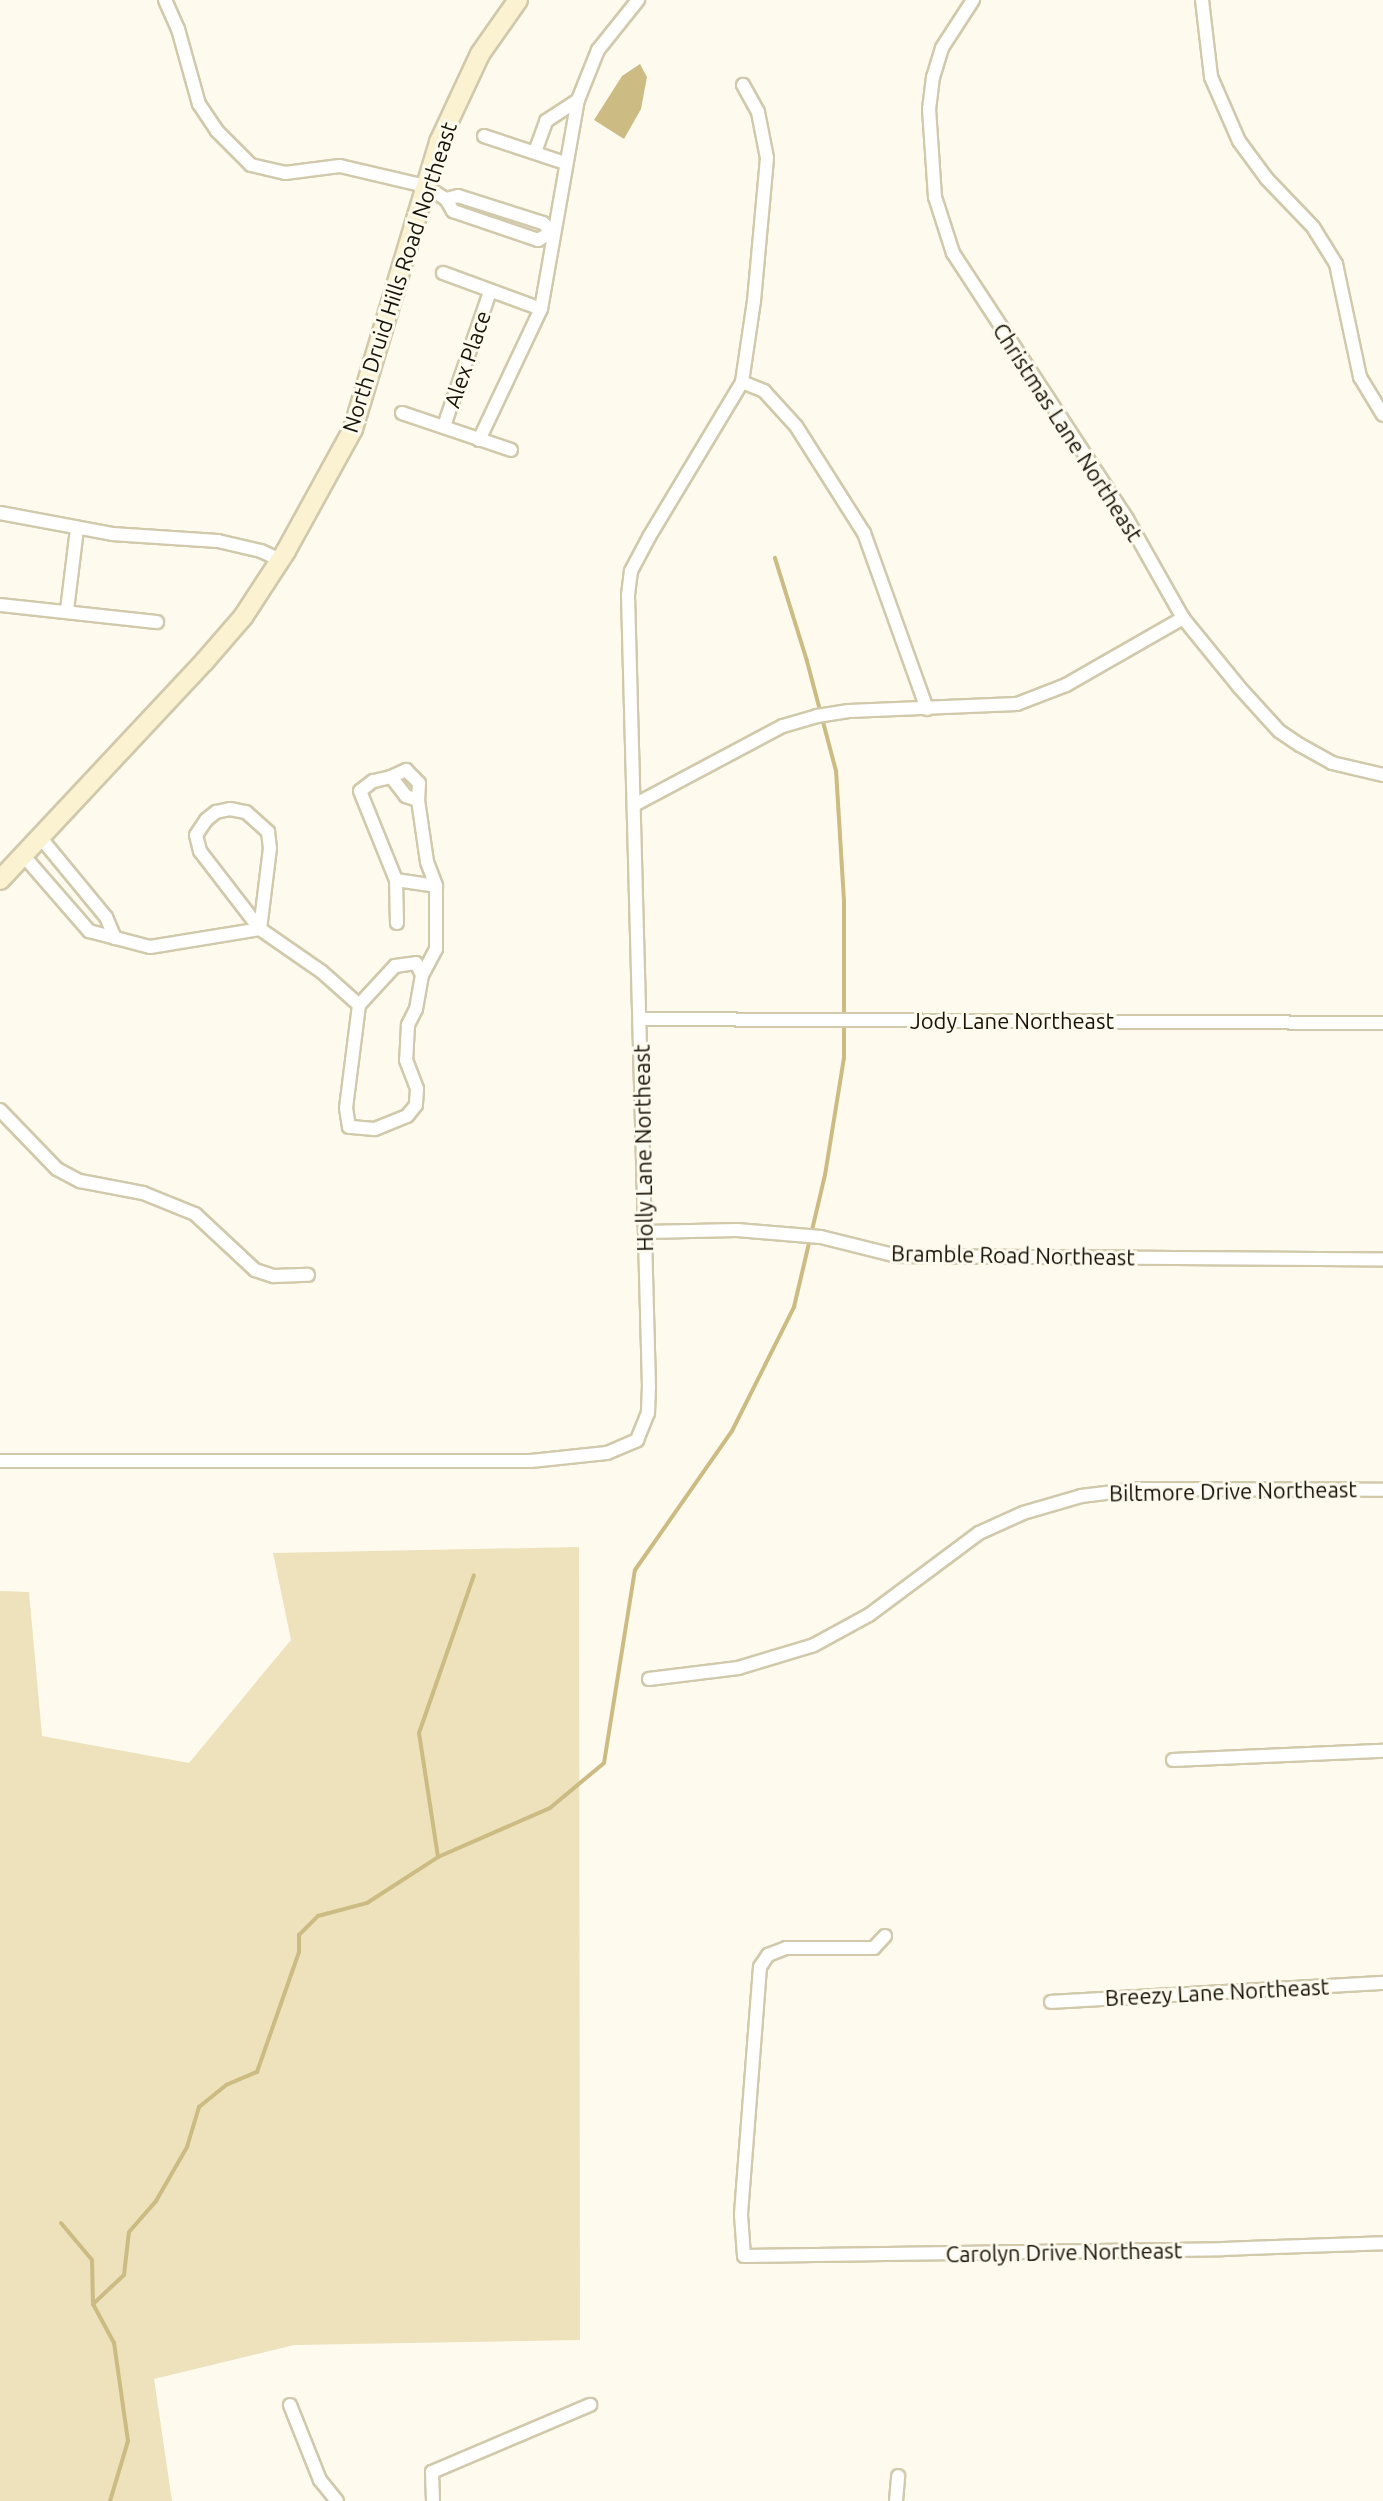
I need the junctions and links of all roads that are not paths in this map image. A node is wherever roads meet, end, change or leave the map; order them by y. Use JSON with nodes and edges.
{"nodes":[{"id":1,"x":165,"y":0,"type":"edge"},
{"id":2,"x":518,"y":0,"type":"edge"},
{"id":3,"x":638,"y":0,"type":"edge"},
{"id":4,"x":973,"y":0,"type":"edge"},
{"id":5,"x":1202,"y":0,"type":"edge"},
{"id":6,"x":743,"y":85,"type":"dead end"},
{"id":7,"x":578,"y":100,"type":"junction"},
{"id":8,"x":484,"y":136,"type":"dead end"},
{"id":9,"x":535,"y":152,"type":"junction"},
{"id":10,"x":565,"y":163,"type":"junction"},
{"id":11,"x":425,"y":186,"type":"junction"},
{"id":12,"x":446,"y":199,"type":"junction"},
{"id":13,"x":499,"y":209,"type":"junction"},
{"id":14,"x":494,"y":225,"type":"junction"},
{"id":15,"x":552,"y":232,"type":"junction"},
{"id":16,"x":443,"y":273,"type":"dead end"},
{"id":17,"x":490,"y":292,"type":"junction"},
{"id":18,"x":541,"y":309,"type":"junction"},
{"id":19,"x":742,"y":382,"type":"junction"},
{"id":20,"x":402,"y":413,"type":"dead end"},
{"id":21,"x":1383,"y":415,"type":"edge"},
{"id":22,"x":444,"y":426,"type":"junction"},
{"id":23,"x":479,"y":440,"type":"junction"},
{"id":24,"x":511,"y":450,"type":"dead end"},
{"id":25,"x":0,"y":513,"type":"edge"},
{"id":26,"x":77,"y":528,"type":"junction"},
{"id":27,"x":280,"y":560,"type":"junction"},
{"id":28,"x":0,"y":605,"type":"edge"},
{"id":29,"x":67,"y":610,"type":"junction"},
{"id":30,"x":1183,"y":618,"type":"junction"},
{"id":31,"x":157,"y":622,"type":"dead end"},
{"id":32,"x":927,"y":709,"type":"junction"},
{"id":33,"x":1383,"y":775,"type":"edge"},
{"id":34,"x":636,"y":804,"type":"junction"},
{"id":35,"x":40,"y":837,"type":"junction"},
{"id":36,"x":23,"y":855,"type":"junction"},
{"id":37,"x":0,"y":880,"type":"edge"},
{"id":38,"x":396,"y":880,"type":"junction"},
{"id":39,"x":436,"y":886,"type":"junction"},
{"id":40,"x":397,"y":923,"type":"dead end"},
{"id":41,"x":260,"y":929,"type":"junction"},
{"id":42,"x":115,"y":938,"type":"junction"},
{"id":43,"x":422,"y":975,"type":"junction"},
{"id":44,"x":359,"y":1005,"type":"junction"},
{"id":45,"x":641,"y":1019,"type":"junction"},
{"id":46,"x":1383,"y":1023,"type":"edge"},
{"id":47,"x":0,"y":1110,"type":"edge"},
{"id":48,"x":645,"y":1232,"type":"junction"},
{"id":49,"x":1383,"y":1259,"type":"edge"},
{"id":50,"x":308,"y":1275,"type":"dead end"},
{"id":51,"x":0,"y":1461,"type":"edge"},
{"id":52,"x":1383,"y":1490,"type":"edge"},
{"id":53,"x":649,"y":1679,"type":"dead end"},
{"id":54,"x":1383,"y":1751,"type":"edge"},
{"id":55,"x":1173,"y":1760,"type":"dead end"},
{"id":56,"x":885,"y":1936,"type":"dead end"},
{"id":57,"x":1383,"y":1983,"type":"edge"},
{"id":58,"x":1051,"y":2002,"type":"dead end"},
{"id":59,"x":1383,"y":2243,"type":"edge"},
{"id":60,"x":290,"y":2405,"type":"dead end"},
{"id":61,"x":590,"y":2405,"type":"dead end"},
{"id":62,"x":898,"y":2476,"type":"dead end"},
{"id":63,"x":337,"y":2501,"type":"edge"},
{"id":64,"x":433,"y":2501,"type":"edge"},
{"id":65,"x":896,"y":2501,"type":"edge"}],
"edges":[{"from":1,"to":11,"type":"street"},
{"from":2,"to":11,"type":"main road","name":"North Druid Hills Road Northeast"},
{"from":3,"to":7,"type":"street"},
{"from":4,"to":30,"type":"street","name":"Christmas Lane Northeast"},
{"from":5,"to":21,"type":"street"},
{"from":6,"to":19,"type":"street"},
{"from":7,"to":9,"type":"street"},
{"from":7,"to":10,"type":"street"},
{"from":8,"to":9,"type":"street"},
{"from":9,"to":10,"type":"street"},
{"from":10,"to":15,"type":"street"},
{"from":11,"to":12,"type":"street"},
{"from":11,"to":27,"type":"main road","name":"North Druid Hills Road Northeast"},
{"from":12,"to":13,"type":"street"},
{"from":12,"to":14,"type":"street"},
{"from":13,"to":14,"type":"street"},
{"from":13,"to":15,"type":"street"},
{"from":14,"to":15,"type":"street"},
{"from":15,"to":18,"type":"street"},
{"from":16,"to":17,"type":"street"},
{"from":17,"to":18,"type":"street"},
{"from":17,"to":22,"type":"street","name":"Alex Place"},
{"from":18,"to":23,"type":"street"},
{"from":19,"to":32,"type":"street"},
{"from":19,"to":34,"type":"street","name":"Holly Lane Northeast"},
{"from":20,"to":22,"type":"street"},
{"from":22,"to":23,"type":"street"},
{"from":23,"to":24,"type":"street"},
{"from":25,"to":26,"type":"street"},
{"from":26,"to":27,"type":"street"},
{"from":26,"to":29,"type":"street"},
{"from":27,"to":35,"type":"main road","name":"North Druid Hills Road Northeast"},
{"from":28,"to":29,"type":"street"},
{"from":29,"to":31,"type":"street"},
{"from":30,"to":32,"type":"street"},
{"from":30,"to":33,"type":"street","name":"Christmas Lane Northeast"},
{"from":32,"to":34,"type":"street"},
{"from":34,"to":45,"type":"street","name":"Holly Lane Northeast"},
{"from":35,"to":36,"type":"main road","name":"North Druid Hills Road Northeast"},
{"from":35,"to":42,"type":"street"},
{"from":36,"to":37,"type":"main road","name":"North Druid Hills Road Northeast"},
{"from":36,"to":42,"type":"street"},
{"from":38,"to":39,"type":"street"},
{"from":38,"to":39,"type":"street"},
{"from":38,"to":40,"type":"street"},
{"from":39,"to":43,"type":"street"},
{"from":41,"to":41,"type":"street"},
{"from":41,"to":42,"type":"street"},
{"from":41,"to":44,"type":"street"},
{"from":43,"to":44,"type":"street"},
{"from":43,"to":44,"type":"street"},
{"from":45,"to":46,"type":"street","name":"Jody Lane Northeast"},
{"from":45,"to":48,"type":"street","name":"Holly Lane Northeast"},
{"from":47,"to":50,"type":"street"},
{"from":48,"to":49,"type":"street","name":"Bramble Road Northeast"},
{"from":48,"to":51,"type":"street","name":"Holly Lane Northeast"},
{"from":52,"to":53,"type":"street","name":"Biltmore Drive Northeast"},
{"from":54,"to":55,"type":"street"},
{"from":56,"to":59,"type":"street","name":"Carolyn Drive Northeast"},
{"from":57,"to":58,"type":"street","name":"Breezy Lane Northeast"},
{"from":60,"to":63,"type":"street"},
{"from":61,"to":64,"type":"street"},
{"from":62,"to":65,"type":"street"}]}
